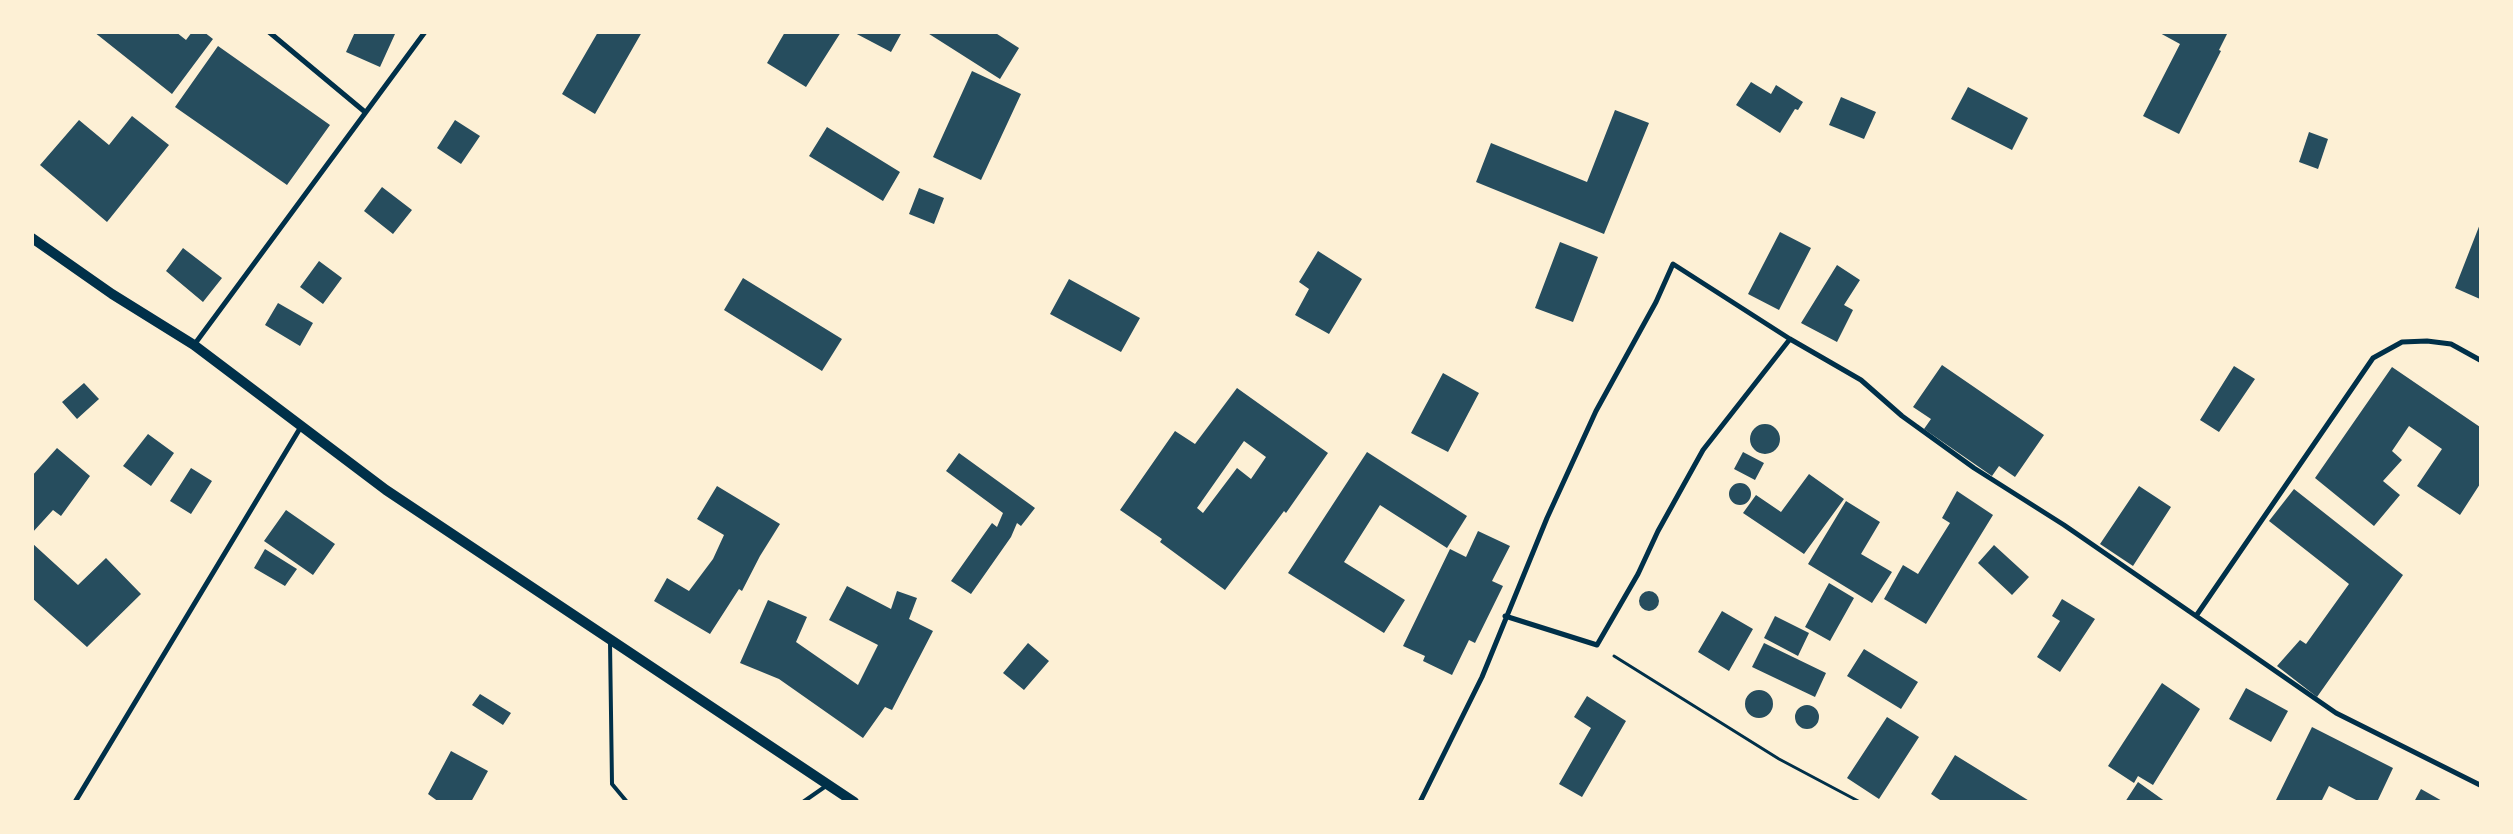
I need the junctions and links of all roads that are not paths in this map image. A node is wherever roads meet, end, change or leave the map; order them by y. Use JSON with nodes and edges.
{"nodes":[{"id":1,"x":269,"y":32,"type":"edge"},
{"id":2,"x":426,"y":32,"type":"edge"},
{"id":3,"x":366,"y":112,"type":"junction"},
{"id":4,"x":32,"y":238,"type":"edge"},
{"id":5,"x":1790,"y":339,"type":"junction"},
{"id":6,"x":194,"y":344,"type":"junction"},
{"id":7,"x":2480,"y":360,"type":"edge"},
{"id":8,"x":303,"y":425,"type":"junction"},
{"id":9,"x":1505,"y":616,"type":"junction"},
{"id":10,"x":2196,"y":616,"type":"junction"},
{"id":11,"x":610,"y":640,"type":"junction"},
{"id":12,"x":828,"y":784,"type":"junction"},
{"id":13,"x":2480,"y":784,"type":"edge"},
{"id":14,"x":75,"y":802,"type":"edge"},
{"id":15,"x":627,"y":802,"type":"edge"},
{"id":16,"x":803,"y":802,"type":"edge"},
{"id":17,"x":854,"y":802,"type":"edge"},
{"id":18,"x":1420,"y":802,"type":"edge"}],
"edges":[{"from":1,"to":3,"type":"street"},
{"from":2,"to":3,"type":"street"},
{"from":3,"to":6,"type":"street"},
{"from":4,"to":6,"type":"main road"},
{"from":5,"to":9,"type":"street"},
{"from":5,"to":9,"type":"street"},
{"from":5,"to":10,"type":"street"},
{"from":6,"to":8,"type":"main road"},
{"from":7,"to":10,"type":"street"},
{"from":8,"to":11,"type":"main road"},
{"from":8,"to":14,"type":"street"},
{"from":9,"to":18,"type":"street"},
{"from":10,"to":13,"type":"street"},
{"from":11,"to":12,"type":"main road"},
{"from":11,"to":15,"type":"lane"},
{"from":12,"to":16,"type":"lane"},
{"from":12,"to":17,"type":"main road"}]}
